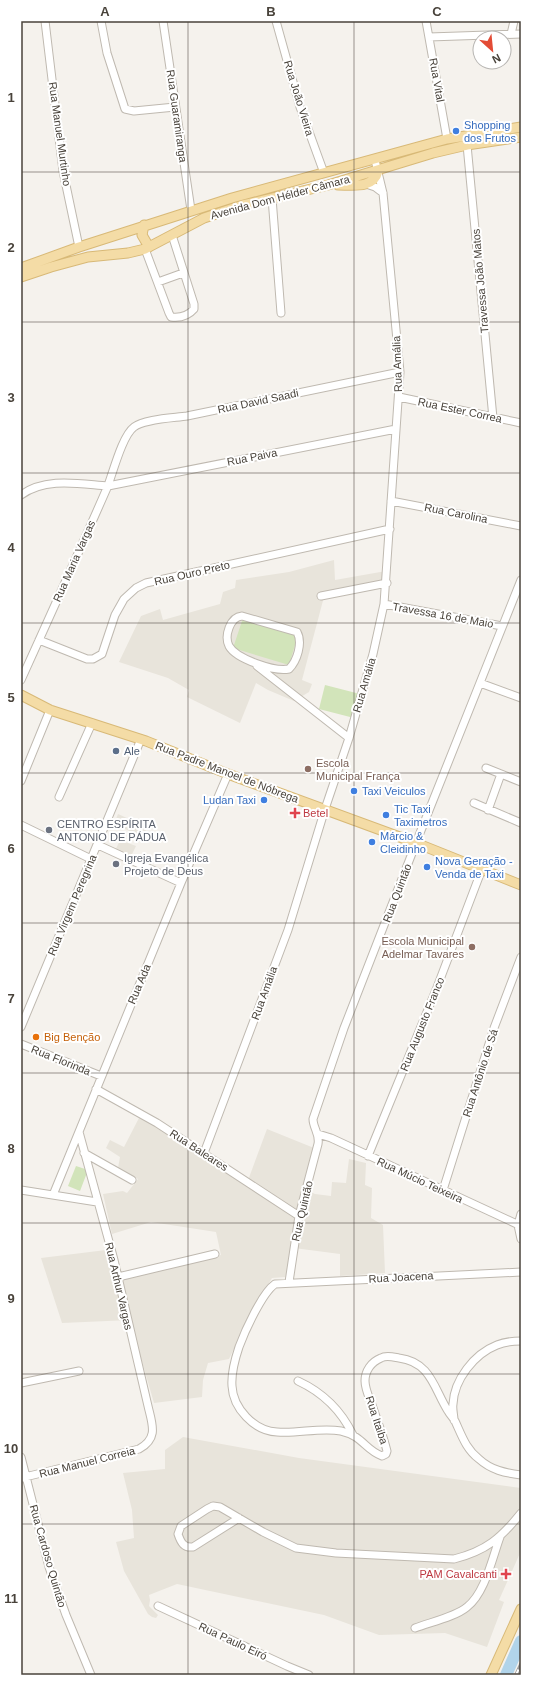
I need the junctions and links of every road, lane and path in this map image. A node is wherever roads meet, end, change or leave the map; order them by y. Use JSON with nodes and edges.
{"nodes":[{"id":1,"x":45,"y":21,"type":"edge"},
{"id":2,"x":101,"y":21,"type":"edge"},
{"id":3,"x":163,"y":21,"type":"edge"},
{"id":4,"x":276,"y":21,"type":"edge"},
{"id":5,"x":426,"y":21,"type":"edge"},
{"id":6,"x":472,"y":35,"type":"edge"},
{"id":7,"x":429,"y":36,"type":"junction"},
{"id":8,"x":175,"y":107,"type":"junction"},
{"id":9,"x":521,"y":127,"type":"edge"},
{"id":10,"x":521,"y":137,"type":"edge"},
{"id":11,"x":447,"y":139,"type":"junction"},
{"id":12,"x":467,"y":145,"type":"junction"},
{"id":13,"x":377,"y":166,"type":"junction"},
{"id":14,"x":324,"y":173,"type":"junction"},
{"id":15,"x":366,"y":184,"type":"junction"},
{"id":16,"x":328,"y":185,"type":"junction"},
{"id":17,"x":383,"y":193,"type":"junction"},
{"id":18,"x":272,"y":198,"type":"junction"},
{"id":19,"x":191,"y":210,"type":"junction"},
{"id":20,"x":144,"y":225,"type":"junction"},
{"id":21,"x":172,"y":235,"type":"junction"},
{"id":22,"x":79,"y":247,"type":"junction"},
{"id":23,"x":147,"y":248,"type":"junction"},
{"id":24,"x":21,"y":268,"type":"edge"},
{"id":25,"x":183,"y":273,"type":"junction"},
{"id":26,"x":21,"y":277,"type":"edge"},
{"id":27,"x":158,"y":282,"type":"junction"},
{"id":28,"x":281,"y":313,"type":"dead end"},
{"id":29,"x":400,"y":372,"type":"junction"},
{"id":30,"x":399,"y":397,"type":"junction"},
{"id":31,"x":493,"y":418,"type":"junction"},
{"id":32,"x":521,"y":423,"type":"edge"},
{"id":33,"x":396,"y":429,"type":"junction"},
{"id":34,"x":125,"y":442,"type":"joint"},
{"id":35,"x":108,"y":486,"type":"junction"},
{"id":36,"x":21,"y":495,"type":"edge"},
{"id":37,"x":392,"y":501,"type":"junction"},
{"id":38,"x":521,"y":526,"type":"edge"},
{"id":39,"x":390,"y":529,"type":"junction"},
{"id":40,"x":521,"y":580,"type":"edge"},
{"id":41,"x":387,"y":583,"type":"junction"},
{"id":42,"x":321,"y":596,"type":"dead end"},
{"id":43,"x":384,"y":604,"type":"junction"},
{"id":44,"x":502,"y":626,"type":"junction"},
{"id":45,"x":39,"y":640,"type":"junction"},
{"id":46,"x":248,"y":660,"type":"junction"},
{"id":47,"x":21,"y":680,"type":"edge"},
{"id":48,"x":480,"y":683,"type":"junction"},
{"id":49,"x":21,"y":695,"type":"edge"},
{"id":50,"x":521,"y":698,"type":"edge"},
{"id":51,"x":50,"y":710,"type":"junction"},
{"id":52,"x":92,"y":723,"type":"junction"},
{"id":53,"x":348,"y":738,"type":"junction"},
{"id":54,"x":141,"y":739,"type":"junction"},
{"id":55,"x":486,"y":768,"type":"dead end"},
{"id":56,"x":228,"y":774,"type":"junction"},
{"id":57,"x":501,"y":774,"type":"junction"},
{"id":58,"x":21,"y":782,"type":"edge"},
{"id":59,"x":521,"y":782,"type":"edge"},
{"id":60,"x":59,"y":797,"type":"dead end"},
{"id":61,"x":474,"y":803,"type":"dead end"},
{"id":62,"x":325,"y":809,"type":"junction"},
{"id":63,"x":488,"y":810,"type":"junction"},
{"id":64,"x":521,"y":822,"type":"edge"},
{"id":65,"x":21,"y":825,"type":"edge"},
{"id":66,"x":416,"y":843,"type":"junction"},
{"id":67,"x":98,"y":845,"type":"junction"},
{"id":68,"x":91,"y":859,"type":"junction"},
{"id":69,"x":482,"y":870,"type":"junction"},
{"id":70,"x":180,"y":883,"type":"junction"},
{"id":71,"x":521,"y":885,"type":"edge"},
{"id":72,"x":521,"y":957,"type":"edge"},
{"id":73,"x":21,"y":1027,"type":"edge"},
{"id":74,"x":21,"y":1044,"type":"edge"},
{"id":75,"x":101,"y":1076,"type":"junction"},
{"id":76,"x":96,"y":1089,"type":"junction"},
{"id":77,"x":79,"y":1132,"type":"junction"},
{"id":78,"x":318,"y":1134,"type":"junction"},
{"id":79,"x":84,"y":1153,"type":"junction"},
{"id":80,"x":204,"y":1153,"type":"junction"},
{"id":81,"x":368,"y":1156,"type":"junction"},
{"id":82,"x":132,"y":1180,"type":"dead end"},
{"id":83,"x":21,"y":1190,"type":"edge"},
{"id":84,"x":443,"y":1190,"type":"junction"},
{"id":85,"x":52,"y":1196,"type":"junction"},
{"id":86,"x":98,"y":1202,"type":"junction"},
{"id":87,"x":521,"y":1214,"type":"edge"},
{"id":88,"x":299,"y":1216,"type":"junction"},
{"id":89,"x":520,"y":1226,"type":"edge"},
{"id":90,"x":521,"y":1239,"type":"edge"},
{"id":91,"x":215,"y":1254,"type":"dead end"},
{"id":92,"x":521,"y":1272,"type":"edge"},
{"id":93,"x":118,"y":1277,"type":"junction"},
{"id":94,"x":289,"y":1282,"type":"junction"},
{"id":95,"x":280,"y":1283,"type":"joint"},
{"id":96,"x":521,"y":1340,"type":"edge"},
{"id":97,"x":79,"y":1371,"type":"dead end"},
{"id":98,"x":298,"y":1381,"type":"dead end"},
{"id":99,"x":21,"y":1383,"type":"edge"},
{"id":100,"x":454,"y":1420,"type":"junction"},
{"id":101,"x":353,"y":1435,"type":"junction"},
{"id":102,"x":150,"y":1440,"type":"joint"},
{"id":103,"x":21,"y":1457,"type":"edge"},
{"id":104,"x":521,"y":1475,"type":"edge"},
{"id":105,"x":24,"y":1477,"type":"edge"},
{"id":106,"x":521,"y":1513,"type":"edge"},
{"id":107,"x":239,"y":1518,"type":"junction"},
{"id":108,"x":500,"y":1538,"type":"junction"},
{"id":109,"x":158,"y":1606,"type":"dead end"},
{"id":110,"x":521,"y":1609,"type":"edge"},
{"id":111,"x":415,"y":1628,"type":"dead end"},
{"id":112,"x":91,"y":1675,"type":"edge"},
{"id":113,"x":309,"y":1675,"type":"edge"},
{"id":114,"x":491,"y":1675,"type":"edge"}],
"edges":[{"from":1,"to":22,"type":"street","name":"Rua Manuel Murtinho"},
{"from":2,"to":8,"type":"street"},
{"from":3,"to":8,"type":"street","name":"Rua Guaramiranga"},
{"from":4,"to":14,"type":"street","name":"Rua João Vieira"},
{"from":5,"to":7,"type":"street","name":"Rua Vital"},
{"from":6,"to":7,"type":"street"},
{"from":7,"to":11,"type":"street","name":"Rua Vital"},
{"from":8,"to":19,"type":"street","name":"Rua Guaramiranga"},
{"from":9,"to":11,"type":"main road","name":"Avenida Dom Hélder Câmara"},
{"from":10,"to":12,"type":"main road","name":"Avenida Dom Hélder Câmara"},
{"from":11,"to":13,"type":"main road","name":"Avenida Dom Hélder Câmara"},
{"from":12,"to":13,"type":"main road","name":"Avenida Dom Hélder Câmara"},
{"from":12,"to":31,"type":"street","name":"Travessa João Matos"},
{"from":13,"to":14,"type":"main road","name":"Avenida Dom Hélder Câmara"},
{"from":13,"to":15,"type":"main road"},
{"from":13,"to":16,"type":"main road","name":"Avenida Dom Hélder Câmara"},
{"from":13,"to":17,"type":"street","name":"Rua Amália"},
{"from":14,"to":19,"type":"main road","name":"Avenida Dom Hélder Câmara"},
{"from":15,"to":16,"type":"main road"},
{"from":15,"to":17,"type":"street"},
{"from":16,"to":18,"type":"main road","name":"Avenida Dom Hélder Câmara"},
{"from":17,"to":29,"type":"street","name":"Rua Amália"},
{"from":18,"to":21,"type":"main road","name":"Avenida Dom Hélder Câmara"},
{"from":18,"to":28,"type":"street"},
{"from":19,"to":20,"type":"main road","name":"Avenida Dom Hélder Câmara"},
{"from":20,"to":22,"type":"main road","name":"Avenida Dom Hélder Câmara"},
{"from":20,"to":23,"type":"main road"},
{"from":21,"to":23,"type":"main road","name":"Avenida Dom Hélder Câmara"},
{"from":21,"to":25,"type":"street"},
{"from":22,"to":24,"type":"main road","name":"Avenida Dom Hélder Câmara"},
{"from":23,"to":26,"type":"main road","name":"Avenida Dom Hélder Câmara"},
{"from":23,"to":27,"type":"street"},
{"from":25,"to":27,"type":"street"},
{"from":25,"to":27,"type":"street"},
{"from":29,"to":30,"type":"street","name":"Rua Amália"},
{"from":29,"to":34,"type":"street","name":"Rua David Saadi"},
{"from":30,"to":31,"type":"street","name":"Rua Ester Correa"},
{"from":30,"to":33,"type":"street","name":"Rua Amália"},
{"from":31,"to":32,"type":"street","name":"Rua Ester Correa"},
{"from":33,"to":35,"type":"street","name":"Rua Paiva"},
{"from":33,"to":37,"type":"street","name":"Rua Amália"},
{"from":34,"to":35,"type":"street","name":"Rua Maria Vargas"},
{"from":35,"to":36,"type":"street","name":"Rua Paiva"},
{"from":35,"to":45,"type":"street","name":"Rua Maria Vargas"},
{"from":37,"to":38,"type":"street","name":"Rua Carolina"},
{"from":37,"to":39,"type":"street","name":"Rua Amália"},
{"from":39,"to":41,"type":"street","name":"Rua Amália"},
{"from":39,"to":45,"type":"street","name":"Rua Ouro Preto"},
{"from":40,"to":44,"type":"street","name":"Rua Quintão"},
{"from":41,"to":42,"type":"street"},
{"from":41,"to":43,"type":"street","name":"Rua Amália"},
{"from":43,"to":44,"type":"street","name":"Travessa 16 de Maio"},
{"from":43,"to":53,"type":"street","name":"Rua Amália"},
{"from":44,"to":48,"type":"street","name":"Rua Quintão"},
{"from":45,"to":47,"type":"street","name":"Rua Maria Vargas"},
{"from":46,"to":46,"type":"street"},
{"from":46,"to":53,"type":"street"},
{"from":48,"to":50,"type":"street"},
{"from":48,"to":66,"type":"street","name":"Rua Quintão"},
{"from":49,"to":51,"type":"main road","name":"Rua Padre Manoel de Nóbrega"},
{"from":51,"to":52,"type":"main road","name":"Rua Padre Manoel de Nóbrega"},
{"from":51,"to":58,"type":"street"},
{"from":52,"to":54,"type":"main road","name":"Rua Padre Manoel de Nóbrega"},
{"from":52,"to":60,"type":"street"},
{"from":53,"to":62,"type":"street","name":"Rua Amália"},
{"from":54,"to":56,"type":"main road","name":"Rua Padre Manoel de Nóbrega"},
{"from":54,"to":67,"type":"street","name":"Rua Virgem Peregrina"},
{"from":55,"to":57,"type":"street"},
{"from":56,"to":62,"type":"main road","name":"Rua Padre Manoel de Nóbrega"},
{"from":56,"to":70,"type":"street","name":"Rua Ada"},
{"from":57,"to":59,"type":"street"},
{"from":57,"to":63,"type":"street"},
{"from":61,"to":63,"type":"street"},
{"from":62,"to":66,"type":"main road","name":"Rua Padre Manoel de Nóbrega"},
{"from":62,"to":80,"type":"street","name":"Rua Amália"},
{"from":63,"to":64,"type":"street"},
{"from":65,"to":68,"type":"street"},
{"from":66,"to":69,"type":"main road","name":"Rua Padre Manoel de Nóbrega"},
{"from":66,"to":78,"type":"street","name":"Rua Quintão"},
{"from":67,"to":68,"type":"street","name":"Rua Virgem Peregrina"},
{"from":67,"to":70,"type":"street"},
{"from":68,"to":73,"type":"street","name":"Rua Virgem Peregrina"},
{"from":69,"to":71,"type":"main road","name":"Rua Padre Manoel de Nóbrega"},
{"from":69,"to":81,"type":"street","name":"Rua Augusto Franco"},
{"from":70,"to":75,"type":"street","name":"Rua Ada"},
{"from":72,"to":84,"type":"street","name":"Rua Antônio de Sá"},
{"from":74,"to":75,"type":"street","name":"Rua Florinda"},
{"from":75,"to":76,"type":"street","name":"Rua Ada"},
{"from":76,"to":77,"type":"street","name":"Rua Ada"},
{"from":76,"to":80,"type":"street","name":"Rua Baleares"},
{"from":77,"to":79,"type":"street","name":"Rua Arthur Vargas"},
{"from":77,"to":85,"type":"street","name":"Rua Ada"},
{"from":78,"to":81,"type":"street","name":"Rua Múcio Teixeira"},
{"from":78,"to":88,"type":"street","name":"Rua Quintão"},
{"from":79,"to":82,"type":"street"},
{"from":79,"to":86,"type":"street","name":"Rua Arthur Vargas"},
{"from":80,"to":88,"type":"street","name":"Rua Baleares"},
{"from":81,"to":84,"type":"street","name":"Rua Múcio Teixeira"},
{"from":83,"to":85,"type":"street"},
{"from":84,"to":89,"type":"street","name":"Rua Múcio Teixeira"},
{"from":85,"to":86,"type":"street"},
{"from":86,"to":93,"type":"street","name":"Rua Arthur Vargas"},
{"from":87,"to":89,"type":"street"},
{"from":88,"to":94,"type":"street","name":"Rua Quintão"},
{"from":89,"to":90,"type":"street"},
{"from":91,"to":93,"type":"street"},
{"from":92,"to":94,"type":"street","name":"Rua Joacena"},
{"from":93,"to":102,"type":"street","name":"Rua Arthur Vargas"},
{"from":94,"to":95,"type":"street","name":"Rua Joacena"},
{"from":95,"to":101,"type":"street","name":"Rua Itaiba"},
{"from":96,"to":100,"type":"street"},
{"from":97,"to":99,"type":"street"},
{"from":98,"to":101,"type":"street"},
{"from":100,"to":101,"type":"street","name":"Rua Itaiba"},
{"from":100,"to":104,"type":"street","name":"Rua Itaiba"},
{"from":102,"to":105,"type":"street","name":"Rua Manuel Correia"},
{"from":103,"to":105,"type":"street","name":"Rua Cardoso Quintão"},
{"from":105,"to":112,"type":"street","name":"Rua Cardoso Quintão"},
{"from":106,"to":108,"type":"street"},
{"from":107,"to":107,"type":"street"},
{"from":107,"to":108,"type":"street"},
{"from":108,"to":111,"type":"street"},
{"from":109,"to":113,"type":"street","name":"Rua Paulo Eiró"},
{"from":110,"to":114,"type":"main road"}]}
